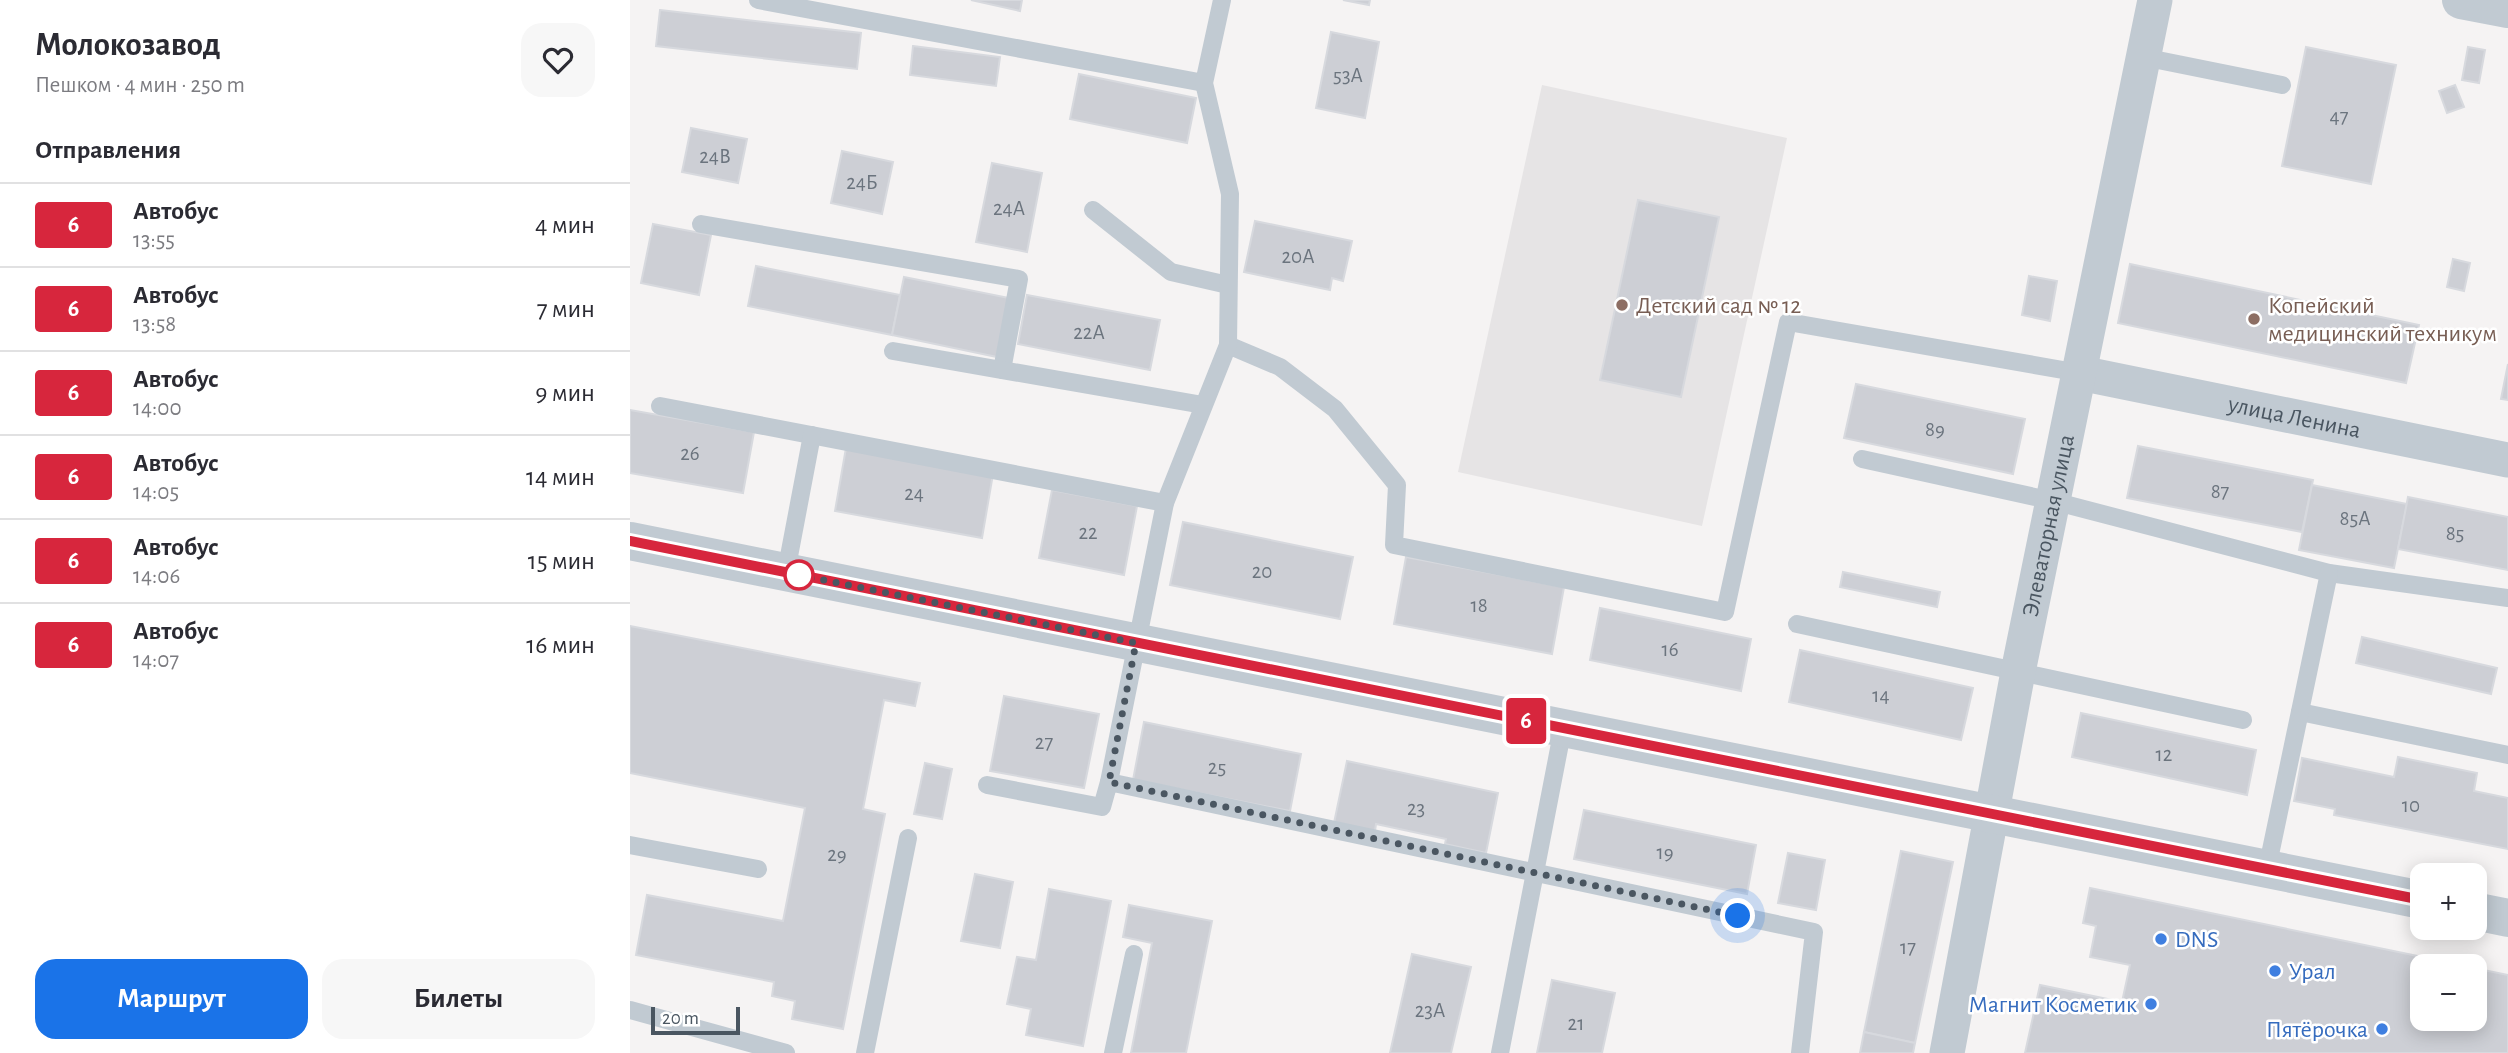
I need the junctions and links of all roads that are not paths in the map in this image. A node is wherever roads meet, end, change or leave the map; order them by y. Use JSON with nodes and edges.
{"nodes":[{"id":1,"x":758,"y":0,"type":"edge"},
{"id":2,"x":1222,"y":0,"type":"edge"},
{"id":3,"x":2155,"y":0,"type":"edge"},
{"id":4,"x":2461,"y":0,"type":"edge"},
{"id":5,"x":2508,"y":9,"type":"edge"},
{"id":6,"x":2143,"y":57,"type":"junction"},
{"id":7,"x":1203,"y":83,"type":"junction"},
{"id":8,"x":2282,"y":85,"type":"dead end"},
{"id":9,"x":1093,"y":210,"type":"dead end"},
{"id":10,"x":701,"y":224,"type":"dead end"},
{"id":11,"x":1228,"y":285,"type":"junction"},
{"id":12,"x":1228,"y":345,"type":"junction"},
{"id":13,"x":893,"y":351,"type":"dead end"},
{"id":14,"x":1002,"y":370,"type":"junction"},
{"id":15,"x":2080,"y":373,"type":"junction"},
{"id":16,"x":1203,"y":405,"type":"junction"},
{"id":17,"x":660,"y":406,"type":"dead end"},
{"id":18,"x":812,"y":435,"type":"junction"},
{"id":19,"x":1862,"y":459,"type":"dead end"},
{"id":20,"x":2508,"y":460,"type":"edge"},
{"id":21,"x":2053,"y":501,"type":"junction"},
{"id":22,"x":1165,"y":503,"type":"junction"},
{"id":23,"x":630,"y":541,"type":"edge"},
{"id":24,"x":786,"y":572,"type":"junction"},
{"id":25,"x":2329,"y":573,"type":"junction"},
{"id":26,"x":2508,"y":598,"type":"edge"},
{"id":27,"x":1797,"y":624,"type":"dead end"},
{"id":28,"x":1136,"y":643,"type":"junction"},
{"id":29,"x":2018,"y":672,"type":"junction"},
{"id":30,"x":2300,"y":712,"type":"junction"},
{"id":31,"x":2243,"y":720,"type":"dead end"},
{"id":32,"x":1563,"y":728,"type":"junction"},
{"id":33,"x":2508,"y":755,"type":"edge"},
{"id":34,"x":1109,"y":782,"type":"junction"},
{"id":35,"x":987,"y":785,"type":"dead end"},
{"id":36,"x":1992,"y":814,"type":"junction"},
{"id":37,"x":908,"y":838,"type":"dead end"},
{"id":38,"x":630,"y":845,"type":"edge"},
{"id":39,"x":758,"y":869,"type":"dead end"},
{"id":40,"x":2267,"y":869,"type":"junction"},
{"id":41,"x":1535,"y":873,"type":"junction"},
{"id":42,"x":2410,"y":898,"type":"edge"},
{"id":43,"x":2487,"y":914,"type":"edge"},
{"id":44,"x":2508,"y":918,"type":"edge"},
{"id":45,"x":1134,"y":954,"type":"dead end"},
{"id":46,"x":630,"y":1010,"type":"edge"},
{"id":47,"x":786,"y":1053,"type":"edge"},
{"id":48,"x":865,"y":1053,"type":"edge"},
{"id":49,"x":1114,"y":1053,"type":"edge"},
{"id":50,"x":1500,"y":1053,"type":"edge"},
{"id":51,"x":1800,"y":1053,"type":"edge"},
{"id":52,"x":1947,"y":1053,"type":"edge"}],
"edges":[{"from":1,"to":7,"type":"lane"},
{"from":2,"to":7,"type":"lane"},
{"from":3,"to":6,"type":"street","name":"Элеваторная улица"},
{"from":4,"to":5,"type":"street"},
{"from":6,"to":8,"type":"lane"},
{"from":6,"to":15,"type":"street","name":"Элеваторная улица"},
{"from":7,"to":11,"type":"lane"},
{"from":9,"to":11,"type":"lane"},
{"from":10,"to":14,"type":"lane"},
{"from":11,"to":12,"type":"lane"},
{"from":12,"to":15,"type":"lane"},
{"from":12,"to":16,"type":"lane"},
{"from":13,"to":14,"type":"lane"},
{"from":14,"to":16,"type":"lane"},
{"from":15,"to":20,"type":"street","name":"улица Ленина"},
{"from":15,"to":21,"type":"street","name":"Элеваторная улица"},
{"from":16,"to":22,"type":"lane"},
{"from":17,"to":18,"type":"lane"},
{"from":18,"to":22,"type":"lane"},
{"from":18,"to":24,"type":"lane"},
{"from":19,"to":21,"type":"lane"},
{"from":21,"to":25,"type":"lane"},
{"from":21,"to":29,"type":"street","name":"Элеваторная улица"},
{"from":22,"to":28,"type":"lane"},
{"from":23,"to":24,"type":"street"},
{"from":24,"to":28,"type":"street"},
{"from":25,"to":26,"type":"lane"},
{"from":25,"to":30,"type":"lane"},
{"from":27,"to":29,"type":"lane"},
{"from":28,"to":32,"type":"street"},
{"from":28,"to":34,"type":"lane"},
{"from":29,"to":31,"type":"lane"},
{"from":29,"to":36,"type":"street","name":"Элеваторная улица"},
{"from":30,"to":33,"type":"lane"},
{"from":30,"to":40,"type":"lane"},
{"from":32,"to":36,"type":"street"},
{"from":32,"to":41,"type":"lane"},
{"from":34,"to":35,"type":"lane"},
{"from":34,"to":41,"type":"lane"},
{"from":36,"to":40,"type":"street"},
{"from":36,"to":52,"type":"street","name":"Элеваторная улица"},
{"from":37,"to":48,"type":"lane"},
{"from":38,"to":39,"type":"lane"},
{"from":40,"to":42,"type":"street"},
{"from":41,"to":50,"type":"lane"},
{"from":41,"to":51,"type":"lane"},
{"from":43,"to":44,"type":"street"},
{"from":45,"to":49,"type":"lane"},
{"from":46,"to":47,"type":"lane"}]}
